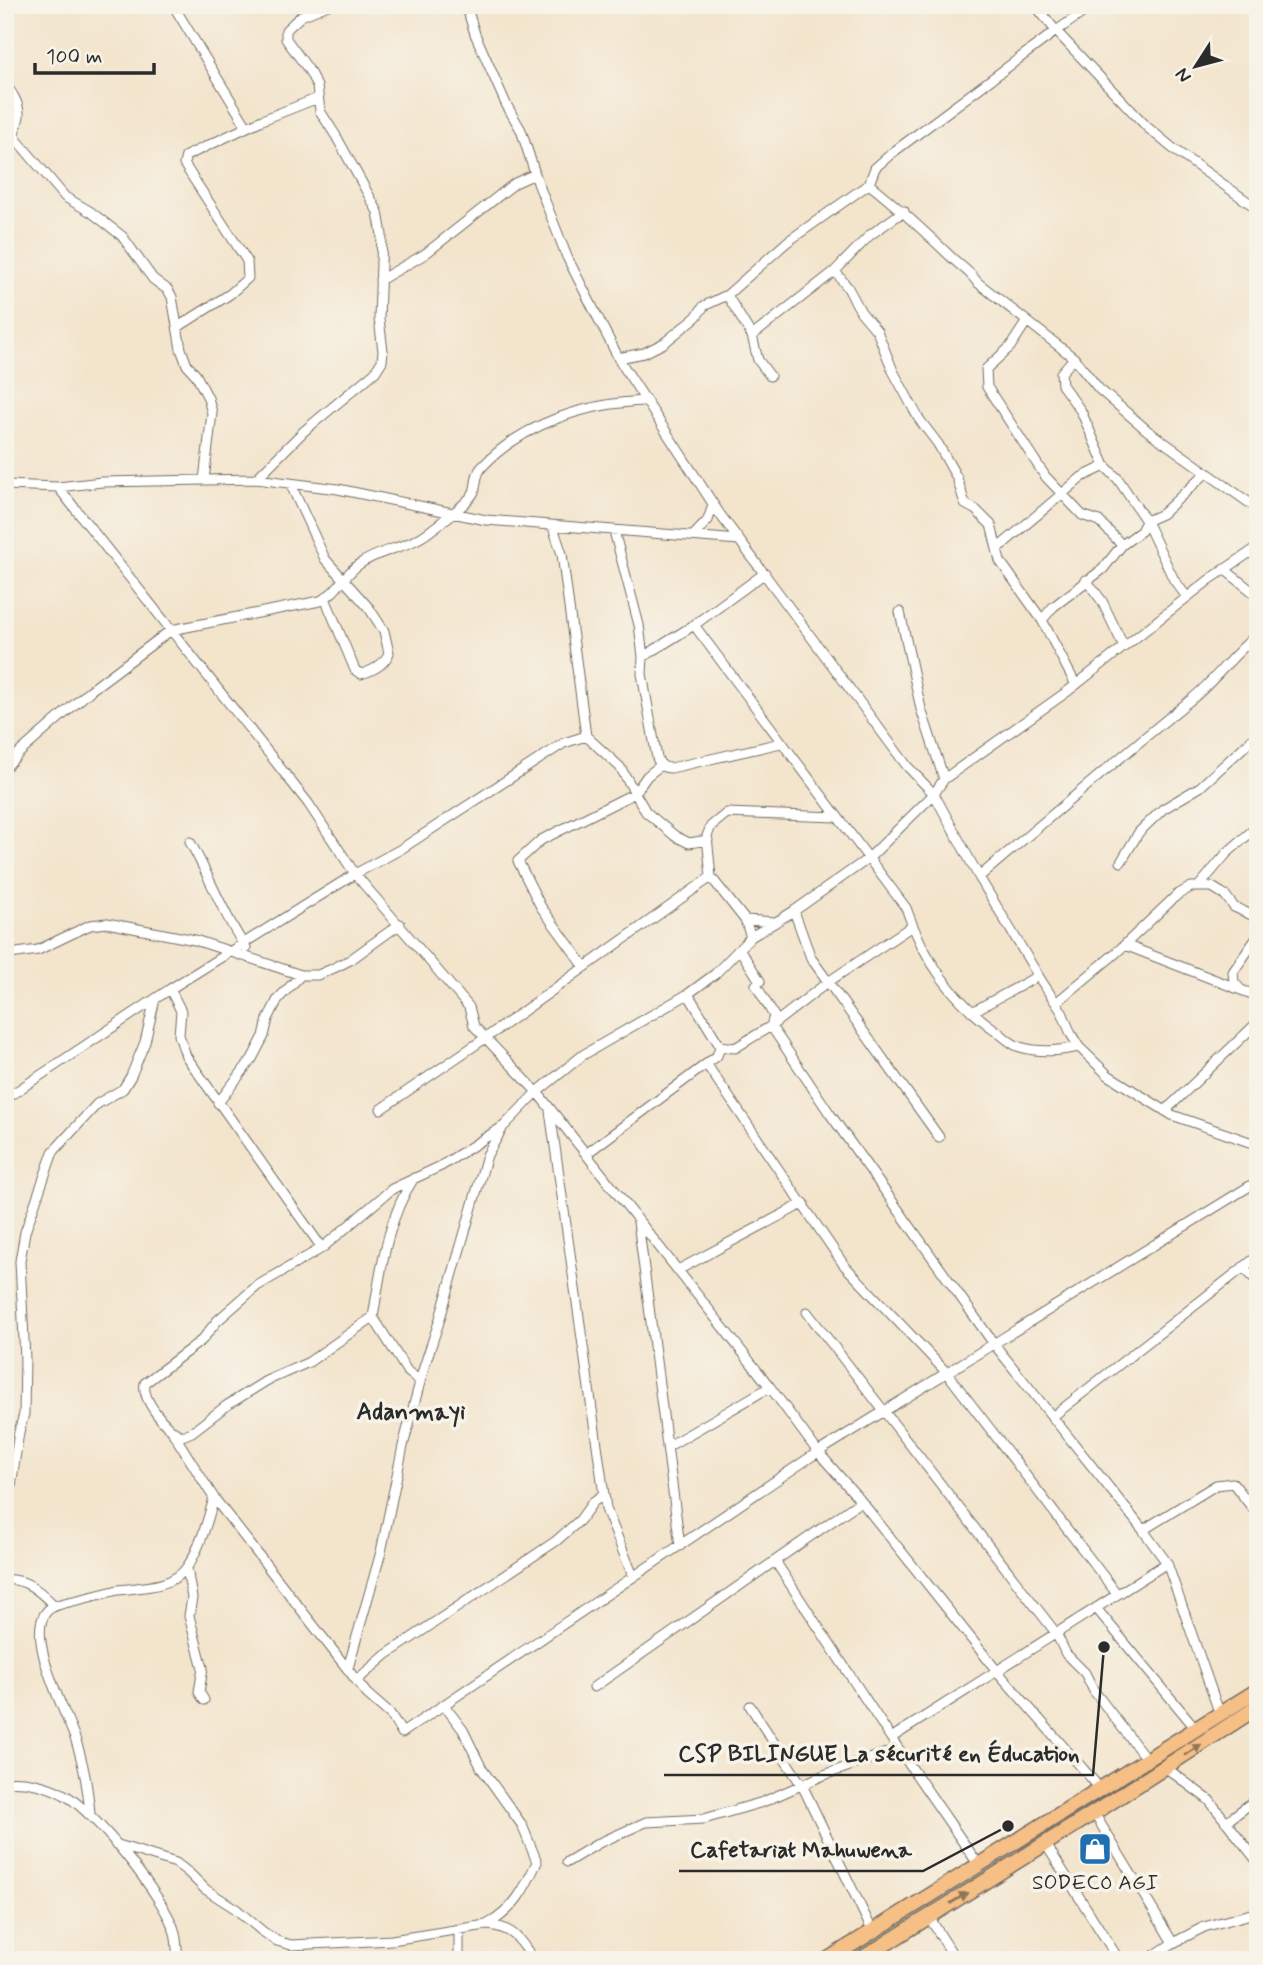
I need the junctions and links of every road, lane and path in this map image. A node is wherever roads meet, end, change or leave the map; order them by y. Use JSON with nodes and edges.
{"nodes":[{"id":1,"x":7,"y":5,"type":"edge"},
{"id":2,"x":173,"y":5,"type":"edge"},
{"id":3,"x":328,"y":5,"type":"edge"},
{"id":4,"x":466,"y":5,"type":"edge"},
{"id":5,"x":1035,"y":5,"type":"edge"},
{"id":6,"x":1094,"y":5,"type":"edge"},
{"id":7,"x":5,"y":10,"type":"edge"},
{"id":8,"x":1056,"y":31,"type":"junction"},
{"id":9,"x":5,"y":84,"type":"edge"},
{"id":10,"x":318,"y":98,"type":"junction"},
{"id":11,"x":247,"y":127,"type":"junction"},
{"id":12,"x":9,"y":132,"type":"edge"},
{"id":13,"x":535,"y":174,"type":"junction"},
{"id":14,"x":869,"y":184,"type":"junction"},
{"id":15,"x":1258,"y":209,"type":"edge"},
{"id":16,"x":904,"y":211,"type":"junction"},
{"id":17,"x":381,"y":261,"type":"junction"},
{"id":18,"x":395,"y":270,"type":"junction"},
{"id":19,"x":835,"y":271,"type":"junction"},
{"id":20,"x":380,"y":280,"type":"junction"},
{"id":21,"x":727,"y":295,"type":"junction"},
{"id":22,"x":1027,"y":321,"type":"junction"},
{"id":23,"x":178,"y":327,"type":"junction"},
{"id":24,"x":752,"y":336,"type":"junction"},
{"id":25,"x":1073,"y":358,"type":"junction"},
{"id":26,"x":618,"y":359,"type":"junction"},
{"id":27,"x":770,"y":376,"type":"dead end"},
{"id":28,"x":646,"y":401,"type":"junction"},
{"id":29,"x":1105,"y":466,"type":"junction"},
{"id":30,"x":1206,"y":473,"type":"junction"},
{"id":31,"x":256,"y":479,"type":"junction"},
{"id":32,"x":204,"y":480,"type":"junction"},
{"id":33,"x":290,"y":482,"type":"junction"},
{"id":34,"x":5,"y":485,"type":"edge"},
{"id":35,"x":58,"y":487,"type":"junction"},
{"id":36,"x":1061,"y":494,"type":"junction"},
{"id":37,"x":713,"y":505,"type":"junction"},
{"id":38,"x":1258,"y":509,"type":"edge"},
{"id":39,"x":451,"y":513,"type":"junction"},
{"id":40,"x":1146,"y":521,"type":"junction"},
{"id":41,"x":554,"y":527,"type":"junction"},
{"id":42,"x":614,"y":531,"type":"junction"},
{"id":43,"x":694,"y":536,"type":"junction"},
{"id":44,"x":739,"y":540,"type":"junction"},
{"id":45,"x":1122,"y":545,"type":"junction"},
{"id":46,"x":1258,"y":547,"type":"edge"},
{"id":47,"x":997,"y":549,"type":"junction"},
{"id":48,"x":1224,"y":569,"type":"junction"},
{"id":49,"x":765,"y":573,"type":"junction"},
{"id":50,"x":344,"y":579,"type":"junction"},
{"id":51,"x":1086,"y":580,"type":"junction"},
{"id":52,"x":1258,"y":596,"type":"edge"},
{"id":53,"x":1187,"y":597,"type":"junction"},
{"id":54,"x":325,"y":598,"type":"junction"},
{"id":55,"x":901,"y":612,"type":"dead end"},
{"id":56,"x":1042,"y":620,"type":"junction"},
{"id":57,"x":694,"y":625,"type":"junction"},
{"id":58,"x":171,"y":630,"type":"junction"},
{"id":59,"x":1258,"y":634,"type":"edge"},
{"id":60,"x":1124,"y":647,"type":"junction"},
{"id":61,"x":643,"y":657,"type":"junction"},
{"id":62,"x":1076,"y":685,"type":"junction"},
{"id":63,"x":1258,"y":734,"type":"edge"},
{"id":64,"x":586,"y":736,"type":"junction"},
{"id":65,"x":781,"y":743,"type":"junction"},
{"id":66,"x":661,"y":765,"type":"junction"},
{"id":67,"x":5,"y":768,"type":"edge"},
{"id":68,"x":944,"y":779,"type":"junction"},
{"id":69,"x":635,"y":793,"type":"junction"},
{"id":70,"x":934,"y":794,"type":"junction"},
{"id":71,"x":836,"y":817,"type":"junction"},
{"id":72,"x":1258,"y":826,"type":"edge"},
{"id":73,"x":708,"y":840,"type":"junction"},
{"id":74,"x":191,"y":842,"type":"dead end"},
{"id":75,"x":869,"y":858,"type":"junction"},
{"id":76,"x":1121,"y":862,"type":"dead end"},
{"id":77,"x":355,"y":874,"type":"junction"},
{"id":78,"x":711,"y":877,"type":"junction"},
{"id":79,"x":979,"y":877,"type":"junction"},
{"id":80,"x":1199,"y":886,"type":"junction"},
{"id":81,"x":794,"y":911,"type":"junction"},
{"id":82,"x":1258,"y":918,"type":"edge"},
{"id":83,"x":745,"y":920,"type":"junction"},
{"id":84,"x":774,"y":922,"type":"junction"},
{"id":85,"x":400,"y":925,"type":"junction"},
{"id":86,"x":912,"y":926,"type":"junction"},
{"id":87,"x":1258,"y":936,"type":"edge"},
{"id":88,"x":751,"y":937,"type":"junction"},
{"id":89,"x":244,"y":944,"type":"junction"},
{"id":90,"x":1125,"y":945,"type":"junction"},
{"id":91,"x":740,"y":950,"type":"junction"},
{"id":92,"x":5,"y":953,"type":"edge"},
{"id":93,"x":229,"y":953,"type":"junction"},
{"id":94,"x":253,"y":958,"type":"junction"},
{"id":95,"x":585,"y":967,"type":"junction"},
{"id":96,"x":301,"y":975,"type":"junction"},
{"id":97,"x":1038,"y":976,"type":"junction"},
{"id":98,"x":828,"y":982,"type":"junction"},
{"id":99,"x":170,"y":989,"type":"junction"},
{"id":100,"x":1241,"y":990,"type":"junction"},
{"id":101,"x":688,"y":994,"type":"junction"},
{"id":102,"x":1258,"y":996,"type":"edge"},
{"id":103,"x":155,"y":999,"type":"junction"},
{"id":104,"x":1056,"y":1003,"type":"junction"},
{"id":105,"x":972,"y":1012,"type":"junction"},
{"id":106,"x":1258,"y":1022,"type":"edge"},
{"id":107,"x":771,"y":1026,"type":"junction"},
{"id":108,"x":487,"y":1037,"type":"junction"},
{"id":109,"x":720,"y":1046,"type":"junction"},
{"id":110,"x":1079,"y":1047,"type":"junction"},
{"id":111,"x":707,"y":1065,"type":"junction"},
{"id":112,"x":537,"y":1092,"type":"junction"},
{"id":113,"x":5,"y":1098,"type":"edge"},
{"id":114,"x":218,"y":1103,"type":"junction"},
{"id":115,"x":550,"y":1108,"type":"junction"},
{"id":116,"x":380,"y":1109,"type":"dead end"},
{"id":117,"x":1166,"y":1111,"type":"junction"},
{"id":118,"x":504,"y":1126,"type":"junction"},
{"id":119,"x":939,"y":1137,"type":"dead end"},
{"id":120,"x":1258,"y":1145,"type":"edge"},
{"id":121,"x":586,"y":1154,"type":"junction"},
{"id":122,"x":414,"y":1178,"type":"junction"},
{"id":123,"x":1258,"y":1181,"type":"edge"},
{"id":124,"x":804,"y":1203,"type":"junction"},
{"id":125,"x":638,"y":1222,"type":"junction"},
{"id":126,"x":323,"y":1248,"type":"junction"},
{"id":127,"x":1258,"y":1256,"type":"edge"},
{"id":128,"x":1243,"y":1267,"type":"junction"},
{"id":129,"x":678,"y":1270,"type":"junction"},
{"id":130,"x":1258,"y":1282,"type":"edge"},
{"id":131,"x":807,"y":1312,"type":"dead end"},
{"id":132,"x":373,"y":1317,"type":"junction"},
{"id":133,"x":994,"y":1344,"type":"junction"},
{"id":134,"x":947,"y":1373,"type":"junction"},
{"id":135,"x":420,"y":1381,"type":"junction"},
{"id":136,"x":770,"y":1387,"type":"junction"},
{"id":137,"x":884,"y":1412,"type":"junction"},
{"id":138,"x":1052,"y":1418,"type":"junction"},
{"id":139,"x":173,"y":1433,"type":"junction"},
{"id":140,"x":667,"y":1447,"type":"junction"},
{"id":141,"x":818,"y":1452,"type":"junction"},
{"id":142,"x":604,"y":1494,"type":"junction"},
{"id":143,"x":214,"y":1498,"type":"junction"},
{"id":144,"x":861,"y":1501,"type":"junction"},
{"id":145,"x":1258,"y":1515,"type":"edge"},
{"id":146,"x":5,"y":1527,"type":"edge"},
{"id":147,"x":1143,"y":1530,"type":"junction"},
{"id":148,"x":680,"y":1546,"type":"junction"},
{"id":149,"x":775,"y":1561,"type":"junction"},
{"id":150,"x":1167,"y":1563,"type":"junction"},
{"id":151,"x":187,"y":1568,"type":"junction"},
{"id":152,"x":633,"y":1576,"type":"junction"},
{"id":153,"x":5,"y":1580,"type":"edge"},
{"id":154,"x":1117,"y":1594,"type":"junction"},
{"id":155,"x":55,"y":1606,"type":"junction"},
{"id":156,"x":1096,"y":1608,"type":"junction"},
{"id":157,"x":1056,"y":1633,"type":"junction"},
{"id":158,"x":348,"y":1668,"type":"junction"},
{"id":159,"x":997,"y":1671,"type":"junction"},
{"id":160,"x":356,"y":1680,"type":"junction"},
{"id":161,"x":1258,"y":1683,"type":"edge"},
{"id":162,"x":594,"y":1687,"type":"dead end"},
{"id":163,"x":1258,"y":1690,"type":"edge"},
{"id":164,"x":204,"y":1700,"type":"dead end"},
{"id":165,"x":444,"y":1705,"type":"junction"},
{"id":166,"x":750,"y":1706,"type":"dead end"},
{"id":167,"x":1258,"y":1707,"type":"edge"},
{"id":168,"x":1218,"y":1709,"type":"junction"},
{"id":169,"x":1192,"y":1724,"type":"junction"},
{"id":170,"x":891,"y":1738,"type":"junction"},
{"id":171,"x":898,"y":1749,"type":"junction"},
{"id":172,"x":1144,"y":1756,"type":"junction"},
{"id":173,"x":1165,"y":1767,"type":"junction"},
{"id":174,"x":5,"y":1782,"type":"edge"},
{"id":175,"x":1098,"y":1786,"type":"junction"},
{"id":176,"x":803,"y":1787,"type":"junction"},
{"id":177,"x":1258,"y":1797,"type":"edge"},
{"id":178,"x":1094,"y":1813,"type":"junction"},
{"id":179,"x":90,"y":1814,"type":"junction"},
{"id":180,"x":1226,"y":1822,"type":"junction"},
{"id":181,"x":1045,"y":1843,"type":"junction"},
{"id":182,"x":115,"y":1844,"type":"junction"},
{"id":183,"x":975,"y":1861,"type":"junction"},
{"id":184,"x":567,"y":1862,"type":"dead end"},
{"id":185,"x":1258,"y":1862,"type":"edge"},
{"id":186,"x":1258,"y":1912,"type":"edge"},
{"id":187,"x":929,"y":1917,"type":"junction"},
{"id":188,"x":486,"y":1925,"type":"junction"},
{"id":189,"x":870,"y":1926,"type":"junction"},
{"id":190,"x":459,"y":1931,"type":"junction"},
{"id":191,"x":1173,"y":1943,"type":"junction"},
{"id":192,"x":178,"y":1960,"type":"edge"},
{"id":193,"x":459,"y":1960,"type":"edge"},
{"id":194,"x":533,"y":1960,"type":"edge"},
{"id":195,"x":816,"y":1960,"type":"edge"},
{"id":196,"x":827,"y":1960,"type":"edge"},
{"id":197,"x":860,"y":1960,"type":"edge"},
{"id":198,"x":956,"y":1960,"type":"edge"},
{"id":199,"x":1119,"y":1960,"type":"edge"},
{"id":200,"x":1147,"y":1960,"type":"edge"}],
"edges":[{"from":1,"to":7,"type":"street"},
{"from":2,"to":11,"type":"street"},
{"from":3,"to":10,"type":"street"},
{"from":4,"to":13,"type":"street"},
{"from":5,"to":8,"type":"street"},
{"from":6,"to":8,"type":"street"},
{"from":8,"to":14,"type":"street"},
{"from":8,"to":15,"type":"street"},
{"from":9,"to":12,"type":"street"},
{"from":10,"to":11,"type":"street"},
{"from":10,"to":17,"type":"street"},
{"from":11,"to":23,"type":"street"},
{"from":12,"to":23,"type":"street"},
{"from":13,"to":18,"type":"street"},
{"from":13,"to":26,"type":"street"},
{"from":14,"to":16,"type":"street"},
{"from":14,"to":21,"type":"street"},
{"from":16,"to":19,"type":"street"},
{"from":16,"to":22,"type":"street"},
{"from":17,"to":18,"type":"street"},
{"from":17,"to":20,"type":"street"},
{"from":18,"to":20,"type":"street"},
{"from":19,"to":24,"type":"street"},
{"from":19,"to":47,"type":"street"},
{"from":20,"to":31,"type":"street"},
{"from":21,"to":24,"type":"street"},
{"from":21,"to":26,"type":"street"},
{"from":22,"to":25,"type":"street"},
{"from":22,"to":36,"type":"street"},
{"from":23,"to":32,"type":"street"},
{"from":24,"to":27,"type":"street"},
{"from":25,"to":29,"type":"street"},
{"from":25,"to":30,"type":"street"},
{"from":26,"to":28,"type":"street"},
{"from":28,"to":37,"type":"street"},
{"from":28,"to":39,"type":"street"},
{"from":29,"to":36,"type":"street"},
{"from":29,"to":40,"type":"street"},
{"from":30,"to":38,"type":"street"},
{"from":30,"to":40,"type":"street"},
{"from":31,"to":32,"type":"street"},
{"from":31,"to":33,"type":"street"},
{"from":32,"to":35,"type":"street"},
{"from":33,"to":39,"type":"street"},
{"from":33,"to":50,"type":"street"},
{"from":34,"to":35,"type":"street"},
{"from":35,"to":58,"type":"street"},
{"from":36,"to":45,"type":"street"},
{"from":36,"to":47,"type":"street"},
{"from":37,"to":43,"type":"street"},
{"from":37,"to":44,"type":"street"},
{"from":39,"to":41,"type":"street"},
{"from":39,"to":50,"type":"street"},
{"from":40,"to":45,"type":"street"},
{"from":40,"to":53,"type":"street"},
{"from":41,"to":42,"type":"street"},
{"from":41,"to":64,"type":"street"},
{"from":42,"to":43,"type":"street"},
{"from":42,"to":61,"type":"street"},
{"from":43,"to":44,"type":"street"},
{"from":44,"to":49,"type":"street"},
{"from":45,"to":51,"type":"street"},
{"from":46,"to":48,"type":"street"},
{"from":47,"to":56,"type":"street"},
{"from":48,"to":52,"type":"street"},
{"from":48,"to":53,"type":"street"},
{"from":49,"to":57,"type":"street"},
{"from":49,"to":70,"type":"street"},
{"from":50,"to":54,"type":"street"},
{"from":50,"to":54,"type":"street"},
{"from":51,"to":56,"type":"street"},
{"from":51,"to":60,"type":"street"},
{"from":53,"to":60,"type":"street"},
{"from":54,"to":58,"type":"street"},
{"from":55,"to":68,"type":"street"},
{"from":56,"to":62,"type":"street"},
{"from":57,"to":61,"type":"street"},
{"from":57,"to":65,"type":"street"},
{"from":58,"to":67,"type":"street"},
{"from":58,"to":77,"type":"street"},
{"from":59,"to":79,"type":"street"},
{"from":60,"to":62,"type":"street"},
{"from":61,"to":66,"type":"street"},
{"from":62,"to":68,"type":"street"},
{"from":63,"to":76,"type":"street"},
{"from":64,"to":69,"type":"street"},
{"from":64,"to":77,"type":"street"},
{"from":65,"to":66,"type":"street"},
{"from":65,"to":71,"type":"street"},
{"from":66,"to":69,"type":"street"},
{"from":68,"to":70,"type":"street"},
{"from":69,"to":73,"type":"street"},
{"from":69,"to":95,"type":"street"},
{"from":70,"to":75,"type":"street"},
{"from":70,"to":79,"type":"street"},
{"from":71,"to":73,"type":"street"},
{"from":71,"to":75,"type":"street"},
{"from":72,"to":80,"type":"street"},
{"from":73,"to":78,"type":"street"},
{"from":74,"to":89,"type":"street"},
{"from":75,"to":81,"type":"street"},
{"from":75,"to":86,"type":"street"},
{"from":77,"to":85,"type":"street"},
{"from":77,"to":89,"type":"street"},
{"from":78,"to":83,"type":"street"},
{"from":78,"to":95,"type":"street"},
{"from":79,"to":97,"type":"street"},
{"from":80,"to":82,"type":"street"},
{"from":80,"to":90,"type":"street"},
{"from":81,"to":84,"type":"street"},
{"from":81,"to":98,"type":"street"},
{"from":83,"to":84,"type":"street"},
{"from":83,"to":88,"type":"street"},
{"from":84,"to":88,"type":"street"},
{"from":85,"to":96,"type":"street"},
{"from":85,"to":108,"type":"street"},
{"from":86,"to":98,"type":"street"},
{"from":86,"to":105,"type":"street"},
{"from":87,"to":100,"type":"street"},
{"from":88,"to":91,"type":"street"},
{"from":89,"to":93,"type":"street"},
{"from":89,"to":94,"type":"street"},
{"from":90,"to":100,"type":"street"},
{"from":90,"to":104,"type":"street"},
{"from":91,"to":101,"type":"street"},
{"from":91,"to":107,"type":"street"},
{"from":92,"to":93,"type":"street"},
{"from":93,"to":94,"type":"street"},
{"from":93,"to":99,"type":"street"},
{"from":94,"to":96,"type":"street"},
{"from":95,"to":108,"type":"street"},
{"from":96,"to":114,"type":"street"},
{"from":97,"to":104,"type":"street"},
{"from":97,"to":105,"type":"street"},
{"from":98,"to":107,"type":"street"},
{"from":98,"to":119,"type":"street"},
{"from":99,"to":103,"type":"street"},
{"from":99,"to":114,"type":"street"},
{"from":100,"to":102,"type":"street"},
{"from":101,"to":109,"type":"street"},
{"from":101,"to":112,"type":"street"},
{"from":103,"to":113,"type":"street"},
{"from":103,"to":146,"type":"street"},
{"from":104,"to":110,"type":"street"},
{"from":105,"to":110,"type":"street"},
{"from":106,"to":117,"type":"street"},
{"from":107,"to":109,"type":"street"},
{"from":107,"to":133,"type":"street"},
{"from":108,"to":112,"type":"street"},
{"from":108,"to":116,"type":"street"},
{"from":109,"to":111,"type":"street"},
{"from":110,"to":117,"type":"street"},
{"from":111,"to":121,"type":"street"},
{"from":111,"to":124,"type":"street"},
{"from":112,"to":115,"type":"street"},
{"from":112,"to":118,"type":"street"},
{"from":114,"to":126,"type":"street"},
{"from":115,"to":121,"type":"street"},
{"from":115,"to":142,"type":"street"},
{"from":117,"to":120,"type":"street"},
{"from":118,"to":122,"type":"street"},
{"from":118,"to":135,"type":"street"},
{"from":121,"to":125,"type":"street"},
{"from":122,"to":126,"type":"street"},
{"from":122,"to":132,"type":"street"},
{"from":123,"to":133,"type":"street"},
{"from":124,"to":129,"type":"street"},
{"from":124,"to":134,"type":"street"},
{"from":125,"to":129,"type":"street"},
{"from":125,"to":140,"type":"street"},
{"from":126,"to":139,"type":"street"},
{"from":127,"to":128,"type":"street"},
{"from":128,"to":130,"type":"street"},
{"from":128,"to":138,"type":"street"},
{"from":129,"to":136,"type":"street"},
{"from":131,"to":137,"type":"street"},
{"from":132,"to":135,"type":"street"},
{"from":132,"to":139,"type":"street"},
{"from":133,"to":134,"type":"street"},
{"from":133,"to":138,"type":"street"},
{"from":134,"to":137,"type":"street"},
{"from":134,"to":154,"type":"street"},
{"from":135,"to":158,"type":"street"},
{"from":136,"to":140,"type":"street"},
{"from":136,"to":141,"type":"street"},
{"from":137,"to":141,"type":"street"},
{"from":137,"to":157,"type":"street"},
{"from":138,"to":147,"type":"street"},
{"from":139,"to":143,"type":"street"},
{"from":140,"to":148,"type":"street"},
{"from":141,"to":144,"type":"street"},
{"from":141,"to":148,"type":"street"},
{"from":142,"to":152,"type":"street"},
{"from":142,"to":160,"type":"street"},
{"from":143,"to":151,"type":"street"},
{"from":143,"to":158,"type":"street"},
{"from":144,"to":149,"type":"street"},
{"from":144,"to":159,"type":"street"},
{"from":145,"to":147,"type":"street"},
{"from":147,"to":150,"type":"street"},
{"from":148,"to":152,"type":"street"},
{"from":149,"to":162,"type":"street"},
{"from":149,"to":170,"type":"street"},
{"from":150,"to":154,"type":"street"},
{"from":150,"to":168,"type":"street"},
{"from":151,"to":155,"type":"street"},
{"from":151,"to":164,"type":"street"},
{"from":152,"to":165,"type":"street"},
{"from":153,"to":155,"type":"street"},
{"from":154,"to":156,"type":"street"},
{"from":155,"to":179,"type":"street"},
{"from":156,"to":157,"type":"street"},
{"from":156,"to":169,"type":"street"},
{"from":157,"to":159,"type":"street"},
{"from":157,"to":172,"type":"street"},
{"from":158,"to":160,"type":"street"},
{"from":159,"to":170,"type":"street"},
{"from":159,"to":175,"type":"street"},
{"from":160,"to":165,"type":"street"},
{"from":161,"to":168,"type":"street"},
{"from":163,"to":196,"type":"highway"},
{"from":165,"to":188,"type":"street"},
{"from":166,"to":176,"type":"street"},
{"from":173,"to":167,"type":"highway","one_way":true},
{"from":168,"to":169,"type":"street"},
{"from":169,"to":172,"type":"street"},
{"from":170,"to":171,"type":"street"},
{"from":171,"to":176,"type":"street"},
{"from":171,"to":183,"type":"street"},
{"from":172,"to":175,"type":"street"},
{"from":173,"to":178,"type":"highway"},
{"from":173,"to":180,"type":"street"},
{"from":174,"to":179,"type":"street"},
{"from":175,"to":183,"type":"street"},
{"from":176,"to":184,"type":"street"},
{"from":176,"to":189,"type":"street"},
{"from":177,"to":180,"type":"street"},
{"from":178,"to":181,"type":"highway"},
{"from":178,"to":191,"type":"street"},
{"from":179,"to":182,"type":"street"},
{"from":180,"to":185,"type":"street"},
{"from":187,"to":181,"type":"highway","one_way":true},
{"from":181,"to":199,"type":"street"},
{"from":182,"to":190,"type":"street"},
{"from":182,"to":192,"type":"street"},
{"from":183,"to":189,"type":"street"},
{"from":186,"to":191,"type":"street"},
{"from":187,"to":197,"type":"highway"},
{"from":187,"to":198,"type":"street"},
{"from":188,"to":190,"type":"street"},
{"from":188,"to":194,"type":"street"},
{"from":189,"to":195,"type":"street"},
{"from":190,"to":193,"type":"street"},
{"from":191,"to":200,"type":"street"}]}
